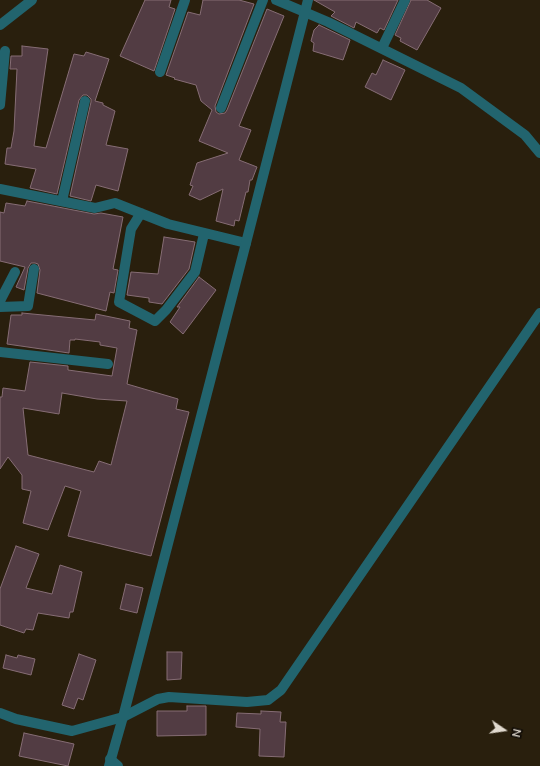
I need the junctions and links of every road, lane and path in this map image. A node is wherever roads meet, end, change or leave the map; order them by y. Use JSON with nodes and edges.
{"nodes":[{"id":1,"x":185,"y":0,"type":"edge"},
{"id":2,"x":263,"y":0,"type":"edge"},
{"id":3,"x":276,"y":0,"type":"edge"},
{"id":4,"x":308,"y":0,"type":"edge"},
{"id":5,"x":406,"y":0,"type":"edge"},
{"id":6,"x":31,"y":1,"type":"edge"},
{"id":7,"x":304,"y":11,"type":"junction"},
{"id":8,"x":0,"y":24,"type":"edge"},
{"id":9,"x":382,"y":48,"type":"junction"},
{"id":10,"x":5,"y":51,"type":"dead end"},
{"id":11,"x":160,"y":72,"type":"dead end"},
{"id":12,"x":85,"y":101,"type":"dead end"},
{"id":13,"x":0,"y":105,"type":"edge"},
{"id":14,"x":221,"y":108,"type":"dead end"},
{"id":15,"x":540,"y":152,"type":"edge"},
{"id":16,"x":0,"y":190,"type":"edge"},
{"id":17,"x":62,"y":201,"type":"junction"},
{"id":18,"x":141,"y":212,"type":"junction"},
{"id":19,"x":204,"y":234,"type":"junction"},
{"id":20,"x":246,"y":244,"type":"junction"},
{"id":21,"x":34,"y":269,"type":"dead end"},
{"id":22,"x":15,"y":272,"type":"dead end"},
{"id":23,"x":0,"y":301,"type":"edge"},
{"id":24,"x":0,"y":307,"type":"edge"},
{"id":25,"x":540,"y":313,"type":"edge"},
{"id":26,"x":0,"y":352,"type":"edge"},
{"id":27,"x":108,"y":364,"type":"dead end"},
{"id":28,"x":0,"y":713,"type":"edge"},
{"id":29,"x":123,"y":717,"type":"junction"},
{"id":30,"x":110,"y":762,"type":"edge"},
{"id":31,"x":118,"y":766,"type":"edge"}],
"edges":[{"from":1,"to":11,"type":"street"},
{"from":2,"to":14,"type":"street"},
{"from":3,"to":7,"type":"street"},
{"from":4,"to":7,"type":"street"},
{"from":5,"to":9,"type":"street"},
{"from":6,"to":8,"type":"street"},
{"from":7,"to":9,"type":"street"},
{"from":7,"to":20,"type":"street"},
{"from":9,"to":15,"type":"street"},
{"from":10,"to":13,"type":"street"},
{"from":12,"to":17,"type":"street"},
{"from":16,"to":17,"type":"street"},
{"from":17,"to":18,"type":"street"},
{"from":18,"to":19,"type":"street"},
{"from":18,"to":19,"type":"street"},
{"from":19,"to":20,"type":"street"},
{"from":20,"to":29,"type":"street"},
{"from":21,"to":24,"type":"street"},
{"from":22,"to":23,"type":"street"},
{"from":25,"to":29,"type":"street"},
{"from":26,"to":27,"type":"street"},
{"from":28,"to":29,"type":"street"},
{"from":29,"to":30,"type":"street"},
{"from":30,"to":31,"type":"street"}]}
